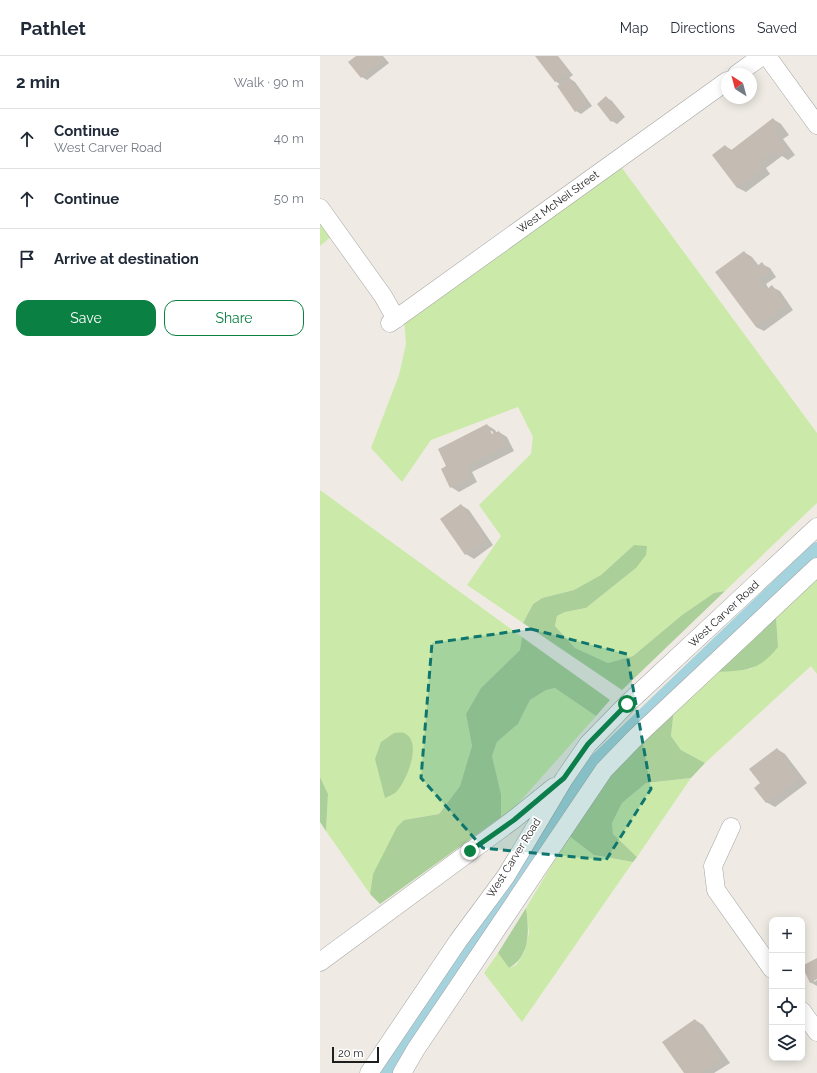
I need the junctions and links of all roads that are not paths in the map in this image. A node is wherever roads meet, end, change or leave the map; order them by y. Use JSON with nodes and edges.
{"nodes":[{"id":1,"x":762,"y":56,"type":"edge"},
{"id":2,"x":767,"y":56,"type":"edge"},
{"id":3,"x":745,"y":68,"type":"edge"},
{"id":4,"x":721,"y":85,"type":"edge"},
{"id":5,"x":817,"y":125,"type":"edge"},
{"id":6,"x":320,"y":208,"type":"edge"},
{"id":7,"x":817,"y":527,"type":"edge"},
{"id":8,"x":817,"y":567,"type":"edge"},
{"id":9,"x":564,"y":778,"type":"junction"},
{"id":10,"x":731,"y":827,"type":"dead end"},
{"id":11,"x":320,"y":962,"type":"edge"},
{"id":12,"x":769,"y":965,"type":"edge"},
{"id":13,"x":805,"y":1015,"type":"edge"},
{"id":14,"x":817,"y":1032,"type":"edge"},
{"id":15,"x":369,"y":1073,"type":"edge"},
{"id":16,"x":402,"y":1073,"type":"edge"}],
"edges":[{"from":1,"to":3,"type":"street"},
{"from":2,"to":5,"type":"street"},
{"from":4,"to":6,"type":"street","name":"West McNeil Street"},
{"from":7,"to":9,"type":"street","name":"West Carver Road"},
{"from":8,"to":16,"type":"street"},
{"from":9,"to":11,"type":"street"},
{"from":9,"to":15,"type":"street","name":"West Carver Road"},
{"from":10,"to":12,"type":"street"},
{"from":13,"to":14,"type":"street"}]}
